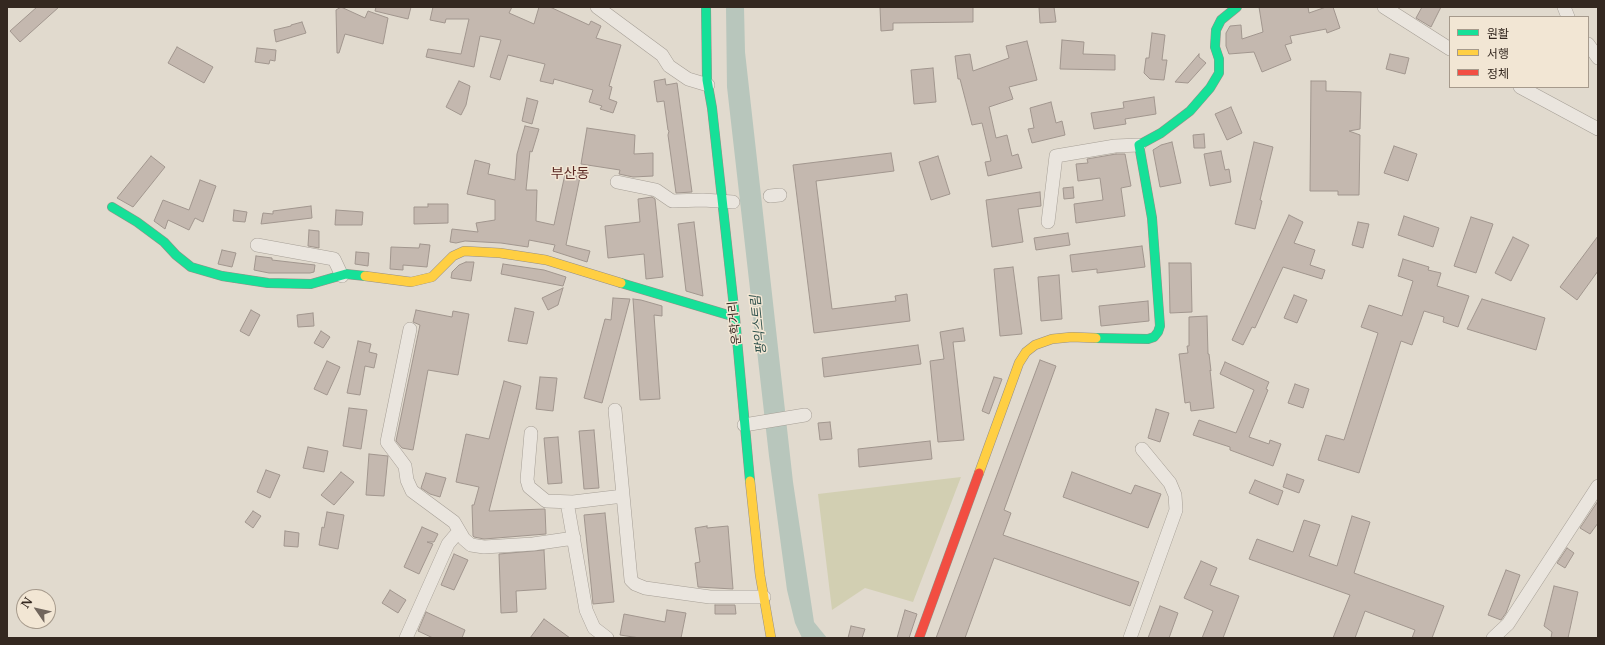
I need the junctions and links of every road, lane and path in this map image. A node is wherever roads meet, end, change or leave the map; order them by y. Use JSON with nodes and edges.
{"nodes":[{"id":1,"x":597,"y":7,"type":"edge"},
{"id":2,"x":706,"y":7,"type":"edge"},
{"id":3,"x":1237,"y":7,"type":"edge"},
{"id":4,"x":1384,"y":7,"type":"edge"},
{"id":5,"x":1589,"y":45,"type":"edge"},
{"id":6,"x":1449,"y":48,"type":"edge"},
{"id":7,"x":1598,"y":58,"type":"edge"},
{"id":8,"x":708,"y":85,"type":"junction"},
{"id":9,"x":1522,"y":88,"type":"edge"},
{"id":10,"x":1598,"y":129,"type":"edge"},
{"id":11,"x":1139,"y":145,"type":"junction"},
{"id":12,"x":617,"y":182,"type":"dead end"},
{"id":13,"x":727,"y":202,"type":"junction"},
{"id":14,"x":112,"y":207,"type":"dead end"},
{"id":15,"x":1048,"y":222,"type":"dead end"},
{"id":16,"x":257,"y":245,"type":"dead end"},
{"id":17,"x":342,"y":276,"type":"junction"},
{"id":18,"x":735,"y":317,"type":"junction"},
{"id":19,"x":410,"y":329,"type":"dead end"},
{"id":20,"x":615,"y":410,"type":"dead end"},
{"id":21,"x":800,"y":416,"type":"dead end"},
{"id":22,"x":744,"y":424,"type":"junction"},
{"id":23,"x":531,"y":433,"type":"dead end"},
{"id":24,"x":1142,"y":449,"type":"dead end"},
{"id":25,"x":1598,"y":486,"type":"edge"},
{"id":26,"x":623,"y":496,"type":"junction"},
{"id":27,"x":567,"y":502,"type":"junction"},
{"id":28,"x":459,"y":531,"type":"junction"},
{"id":29,"x":574,"y":538,"type":"junction"},
{"id":30,"x":764,"y":596,"type":"junction"},
{"id":31,"x":1498,"y":637,"type":"edge"},
{"id":32,"x":406,"y":638,"type":"edge"},
{"id":33,"x":607,"y":638,"type":"edge"},
{"id":34,"x":771,"y":638,"type":"edge"},
{"id":35,"x":919,"y":638,"type":"edge"},
{"id":36,"x":1130,"y":638,"type":"edge"}],
"edges":[{"from":1,"to":8,"type":"street"},
{"from":2,"to":8,"type":"street","name":"운학거리"},
{"from":3,"to":11,"type":"street"},
{"from":4,"to":6,"type":"street"},
{"from":5,"to":7,"type":"street"},
{"from":8,"to":13,"type":"street","name":"운학거리"},
{"from":9,"to":10,"type":"street"},
{"from":11,"to":15,"type":"street"},
{"from":11,"to":35,"type":"street"},
{"from":12,"to":13,"type":"street"},
{"from":13,"to":18,"type":"street","name":"운학거리"},
{"from":14,"to":17,"type":"street"},
{"from":16,"to":17,"type":"street"},
{"from":17,"to":18,"type":"street"},
{"from":18,"to":22,"type":"street","name":"운학거리"},
{"from":19,"to":28,"type":"street"},
{"from":20,"to":26,"type":"street"},
{"from":21,"to":22,"type":"street"},
{"from":22,"to":30,"type":"street","name":"운학거리"},
{"from":23,"to":27,"type":"street"},
{"from":24,"to":36,"type":"street"},
{"from":25,"to":31,"type":"street"},
{"from":26,"to":27,"type":"street"},
{"from":26,"to":30,"type":"street"},
{"from":27,"to":29,"type":"street"},
{"from":28,"to":29,"type":"street"},
{"from":28,"to":32,"type":"street"},
{"from":29,"to":33,"type":"street"},
{"from":30,"to":34,"type":"street","name":"운학거리"}]}
